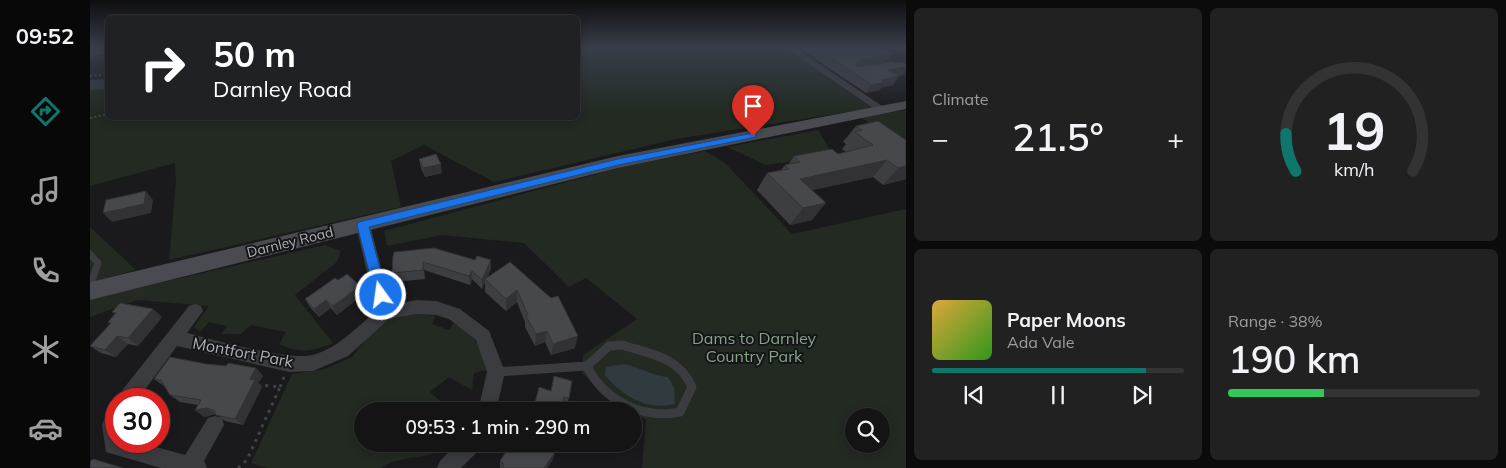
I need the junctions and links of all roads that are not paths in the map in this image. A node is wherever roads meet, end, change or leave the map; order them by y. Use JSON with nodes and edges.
{"nodes":[{"id":1,"x":821,"y":69,"type":"edge"},
{"id":2,"x":906,"y":105,"type":"edge"},
{"id":3,"x":883,"y":110,"type":"junction"},
{"id":4,"x":363,"y":225,"type":"junction"},
{"id":5,"x":90,"y":254,"type":"edge"},
{"id":6,"x":90,"y":286,"type":"edge"},
{"id":7,"x":90,"y":291,"type":"edge"},
{"id":8,"x":195,"y":311,"type":"dead end"},
{"id":9,"x":385,"y":313,"type":"junction"},
{"id":10,"x":174,"y":338,"type":"junction"},
{"id":11,"x":587,"y":366,"type":"junction"},
{"id":12,"x":496,"y":372,"type":"junction"},
{"id":13,"x":135,"y":388,"type":"edge"},
{"id":14,"x":489,"y":402,"type":"edge"},
{"id":15,"x":215,"y":425,"type":"dead end"},
{"id":16,"x":463,"y":452,"type":"edge"},
{"id":17,"x":140,"y":453,"type":"edge"},
{"id":18,"x":193,"y":467,"type":"edge"},
{"id":19,"x":446,"y":468,"type":"edge"}],
"edges":[{"from":1,"to":3,"type":"street"},
{"from":2,"to":3,"type":"main road","name":"Darnley Road"},
{"from":3,"to":4,"type":"main road","name":"Darnley Road"},
{"from":4,"to":7,"type":"main road","name":"Darnley Road"},
{"from":4,"to":9,"type":"street"},
{"from":5,"to":6,"type":"lane"},
{"from":8,"to":10,"type":"street","name":"Montfort Park"},
{"from":9,"to":10,"type":"street","name":"Montfort Park"},
{"from":9,"to":12,"type":"street"},
{"from":10,"to":13,"type":"street","name":"Montfort Park"},
{"from":11,"to":11,"type":"lane"},
{"from":11,"to":12,"type":"lane"},
{"from":12,"to":14,"type":"street"},
{"from":15,"to":18,"type":"street"},
{"from":16,"to":19,"type":"street"},
{"from":17,"to":18,"type":"street"}]}
